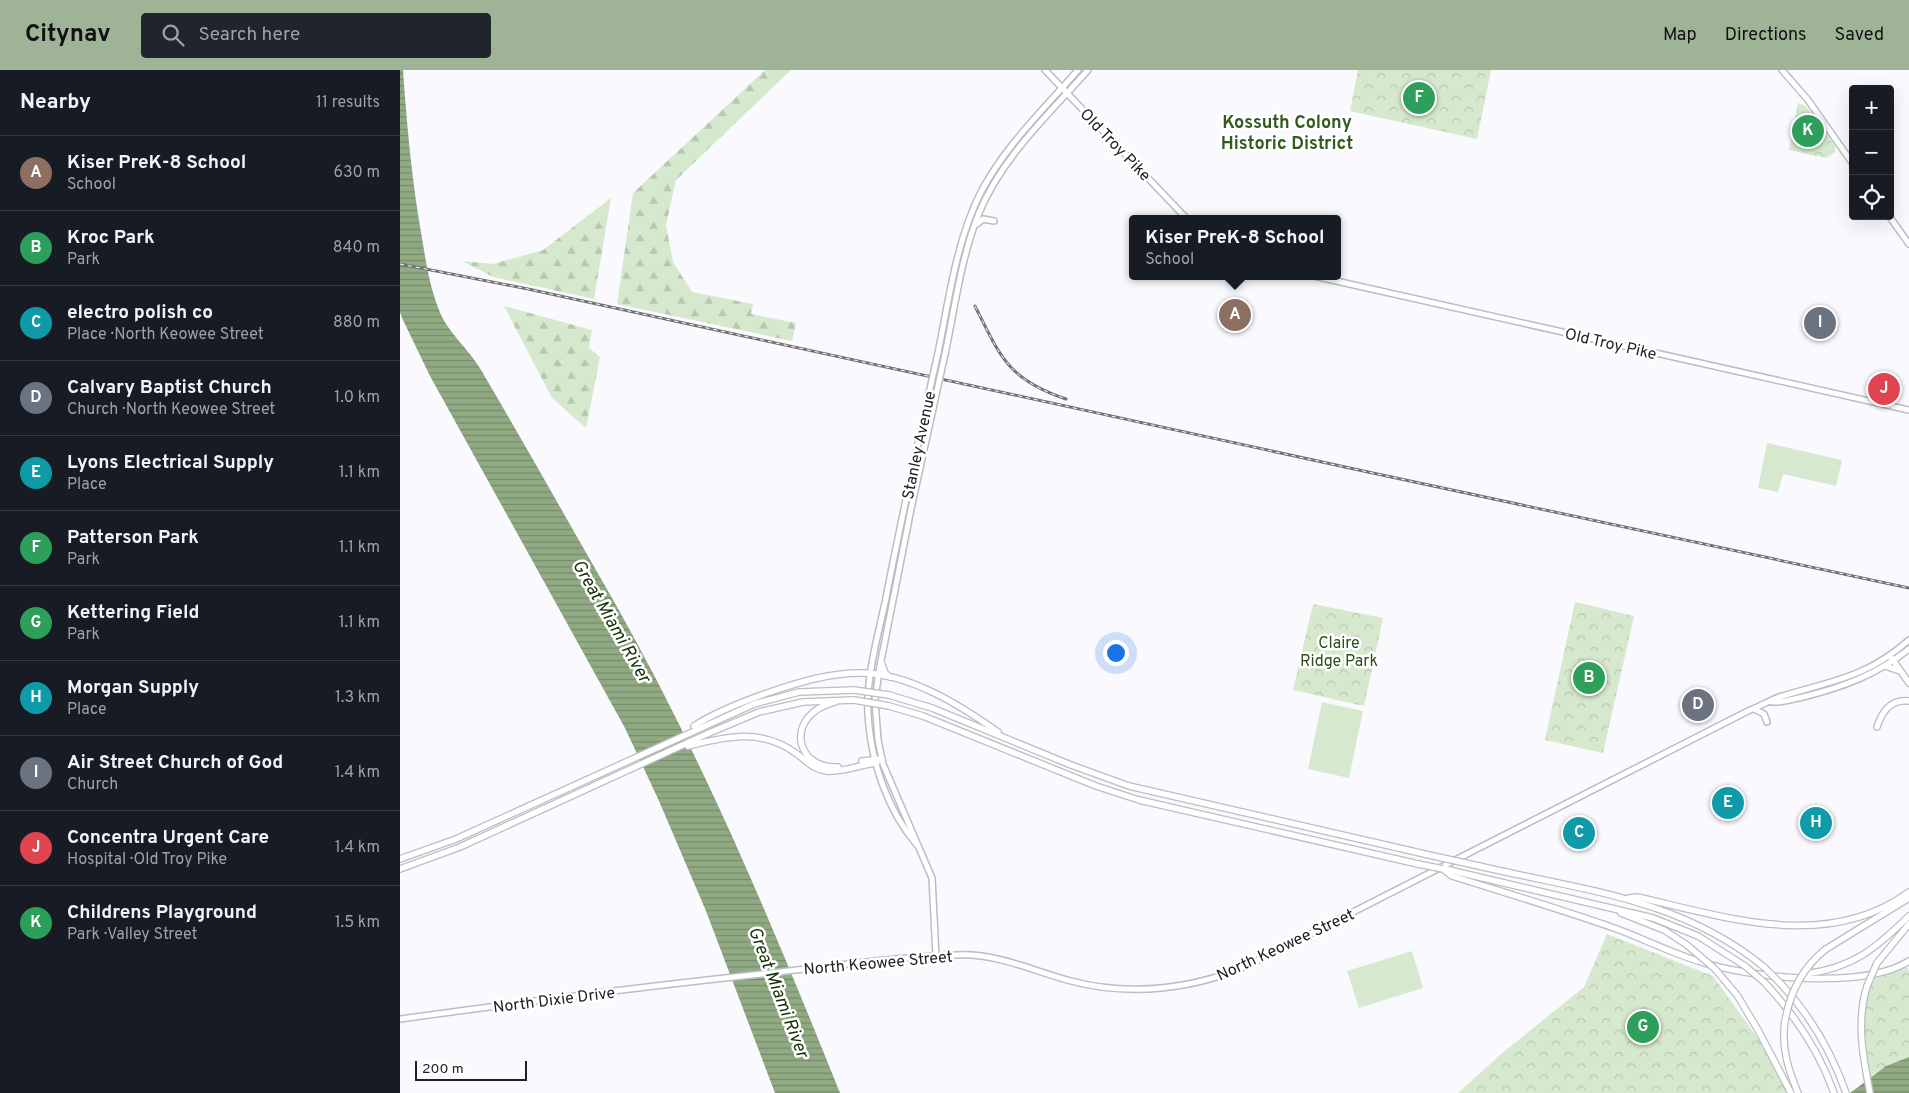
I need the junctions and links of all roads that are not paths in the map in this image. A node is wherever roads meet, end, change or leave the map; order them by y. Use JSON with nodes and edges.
{"nodes":[{"id":1,"x":1045,"y":70,"type":"edge"},
{"id":2,"x":1078,"y":70,"type":"edge"},
{"id":3,"x":1088,"y":70,"type":"edge"},
{"id":4,"x":1782,"y":70,"type":"edge"},
{"id":5,"x":1062,"y":88,"type":"junction"},
{"id":6,"x":1067,"y":93,"type":"junction"},
{"id":7,"x":1849,"y":158,"type":"edge"},
{"id":8,"x":1183,"y":215,"type":"edge"},
{"id":9,"x":1892,"y":220,"type":"edge"},
{"id":10,"x":994,"y":221,"type":"dead end"},
{"id":11,"x":974,"y":228,"type":"junction"},
{"id":12,"x":1909,"y":244,"type":"edge"},
{"id":13,"x":1332,"y":280,"type":"edge"},
{"id":14,"x":1909,"y":410,"type":"edge"},
{"id":15,"x":1909,"y":640,"type":"edge"},
{"id":16,"x":1909,"y":649,"type":"edge"},
{"id":17,"x":1891,"y":658,"type":"junction"},
{"id":18,"x":881,"y":662,"type":"junction"},
{"id":19,"x":1885,"y":666,"type":"junction"},
{"id":20,"x":1900,"y":671,"type":"junction"},
{"id":21,"x":875,"y":675,"type":"junction"},
{"id":22,"x":892,"y":679,"type":"junction"},
{"id":23,"x":1909,"y":683,"type":"edge"},
{"id":24,"x":844,"y":700,"type":"junction"},
{"id":25,"x":1909,"y":701,"type":"edge"},
{"id":26,"x":1772,"y":702,"type":"junction"},
{"id":27,"x":1753,"y":709,"type":"junction"},
{"id":28,"x":704,"y":722,"type":"junction"},
{"id":29,"x":1768,"y":722,"type":"dead end"},
{"id":30,"x":1877,"y":728,"type":"dead end"},
{"id":31,"x":1008,"y":740,"type":"junction"},
{"id":32,"x":676,"y":748,"type":"junction"},
{"id":33,"x":882,"y":759,"type":"junction"},
{"id":34,"x":875,"y":760,"type":"junction"},
{"id":35,"x":919,"y":847,"type":"junction"},
{"id":36,"x":400,"y":859,"type":"edge"},
{"id":37,"x":400,"y":869,"type":"edge"},
{"id":38,"x":1443,"y":869,"type":"junction"},
{"id":39,"x":1909,"y":892,"type":"edge"},
{"id":40,"x":1622,"y":898,"type":"junction"},
{"id":41,"x":1909,"y":898,"type":"edge"},
{"id":42,"x":1593,"y":902,"type":"junction"},
{"id":43,"x":1909,"y":916,"type":"edge"},
{"id":44,"x":1909,"y":924,"type":"edge"},
{"id":45,"x":1909,"y":930,"type":"edge"},
{"id":46,"x":1894,"y":940,"type":"junction"},
{"id":47,"x":936,"y":956,"type":"junction"},
{"id":48,"x":1909,"y":961,"type":"edge"},
{"id":49,"x":1785,"y":976,"type":"junction"},
{"id":50,"x":709,"y":980,"type":"joint"},
{"id":51,"x":400,"y":1019,"type":"edge"},
{"id":52,"x":1791,"y":1093,"type":"edge"},
{"id":53,"x":1798,"y":1093,"type":"edge"},
{"id":54,"x":1834,"y":1093,"type":"edge"},
{"id":55,"x":1846,"y":1093,"type":"edge"},
{"id":56,"x":1870,"y":1093,"type":"edge"}],
"edges":[{"from":1,"to":5,"type":"main road","name":"Old Troy Pike"},
{"from":2,"to":5,"type":"main road","name":"Stanley Avenue"},
{"from":3,"to":6,"type":"main road","name":"Stanley Avenue"},
{"from":4,"to":7,"type":"main road"},
{"from":5,"to":6,"type":"main road","name":"Old Troy Pike"},
{"from":5,"to":21,"type":"main road","name":"Stanley Avenue","bridge":true},
{"from":6,"to":8,"type":"main road","name":"Old Troy Pike"},
{"from":6,"to":11,"type":"main road","name":"Stanley Avenue"},
{"from":9,"to":12,"type":"main road"},
{"from":10,"to":11,"type":"main road"},
{"from":11,"to":18,"type":"main road","name":"Stanley Avenue","bridge":true},
{"from":13,"to":14,"type":"main road","name":"Old Troy Pike"},
{"from":15,"to":17,"type":"main road","name":"North Keowee Street"},
{"from":16,"to":17,"type":"main road","name":"North Keowee Street"},
{"from":17,"to":19,"type":"main road","name":"North Keowee Street"},
{"from":17,"to":20,"type":"highway"},
{"from":17,"to":26,"type":"main road","name":"North Keowee Street"},
{"from":18,"to":21,"type":"main road","name":"Stanley Avenue"},
{"from":18,"to":22,"type":"highway"},
{"from":19,"to":20,"type":"highway"},
{"from":19,"to":26,"type":"main road","name":"North Keowee Street"},
{"from":20,"to":23,"type":"highway"},
{"from":21,"to":22,"type":"highway"},
{"from":21,"to":28,"type":"highway"},
{"from":21,"to":33,"type":"main road","name":"Stanley Avenue"},
{"from":21,"to":34,"type":"main road","name":"Stanley Avenue"},
{"from":22,"to":31,"type":"highway"},
{"from":24,"to":32,"type":"highway"},
{"from":24,"to":34,"type":"highway"},
{"from":24,"to":38,"type":"highway","bridge":true},
{"from":25,"to":30,"type":"highway"},
{"from":26,"to":27,"type":"main road","name":"North Keowee Street"},
{"from":27,"to":29,"type":"main road"},
{"from":27,"to":47,"type":"main road","name":"North Keowee Street"},
{"from":28,"to":31,"type":"highway","bridge":true},
{"from":28,"to":36,"type":"highway"},
{"from":31,"to":40,"type":"highway","bridge":true},
{"from":32,"to":34,"type":"highway"},
{"from":32,"to":37,"type":"highway"},
{"from":33,"to":34,"type":"highway"},
{"from":33,"to":35,"type":"main road","name":"Stanley Avenue"},
{"from":34,"to":35,"type":"main road","name":"Stanley Avenue"},
{"from":35,"to":47,"type":"main road","name":"Stanley Avenue"},
{"from":38,"to":42,"type":"highway"},
{"from":38,"to":49,"type":"highway"},
{"from":39,"to":40,"type":"highway"},
{"from":40,"to":55,"type":"highway","bridge":true},
{"from":41,"to":53,"type":"highway","bridge":true},
{"from":42,"to":52,"type":"highway","bridge":true},
{"from":42,"to":54,"type":"highway","bridge":true},
{"from":43,"to":49,"type":"highway"},
{"from":44,"to":46,"type":"highway"},
{"from":45,"to":46,"type":"highway"},
{"from":46,"to":56,"type":"highway","bridge":true},
{"from":47,"to":50,"type":"main road","name":"North Keowee Street"},
{"from":48,"to":49,"type":"highway"},
{"from":50,"to":51,"type":"main road","name":"North Dixie Drive"}]}
